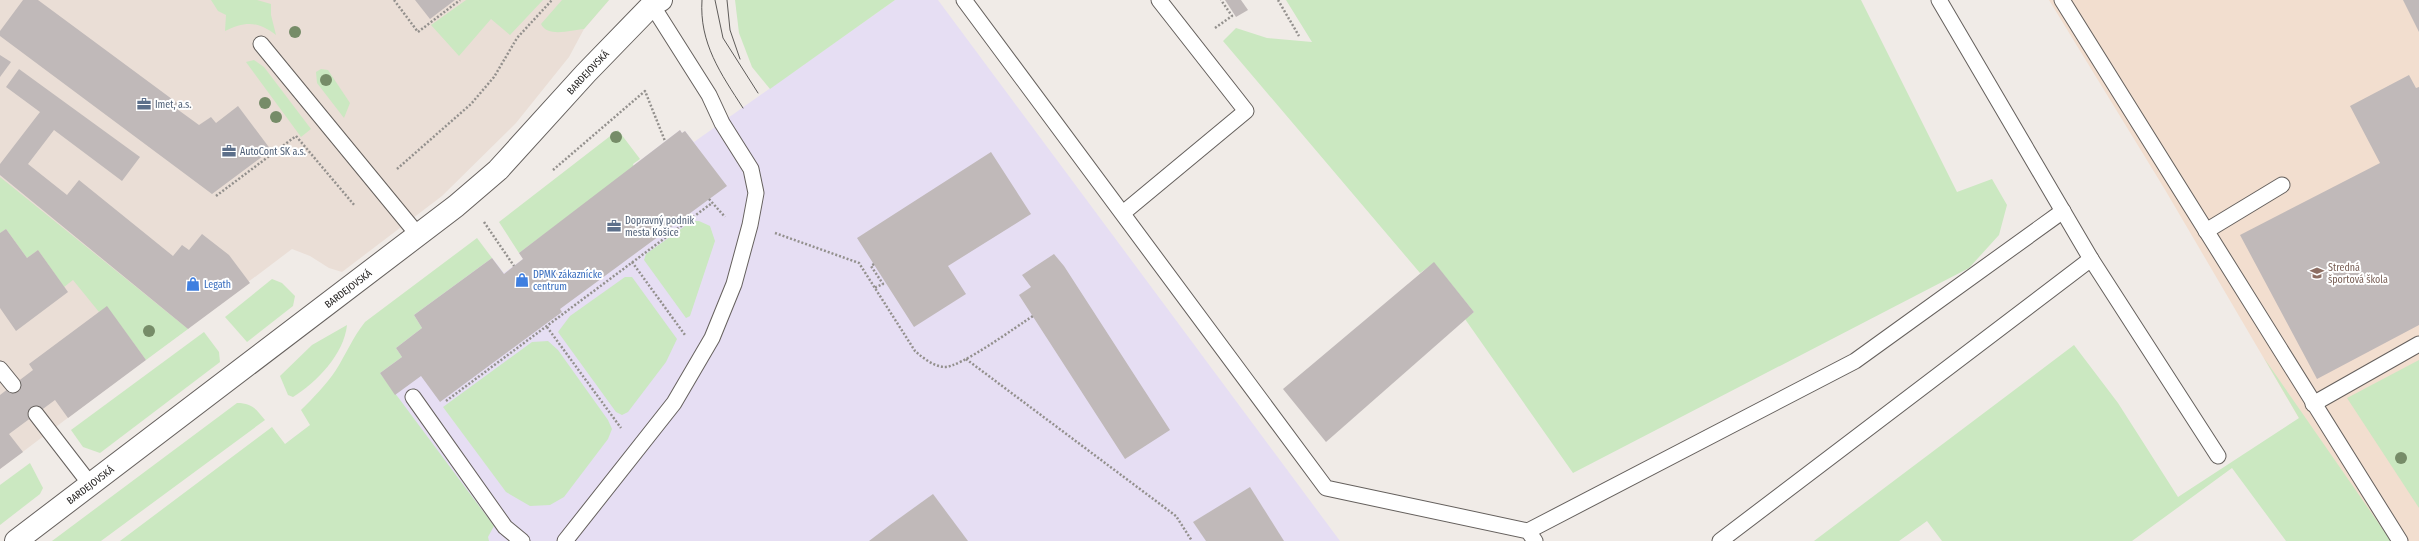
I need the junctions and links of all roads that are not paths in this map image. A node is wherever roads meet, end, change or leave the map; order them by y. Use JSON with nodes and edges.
{"nodes":[{"id":1,"x":964,"y":0,"type":"edge"},
{"id":2,"x":1159,"y":0,"type":"edge"},
{"id":3,"x":1940,"y":0,"type":"edge"},
{"id":4,"x":2062,"y":0,"type":"edge"},
{"id":5,"x":656,"y":2,"type":"edge"},
{"id":6,"x":261,"y":44,"type":"dead end"},
{"id":7,"x":2282,"y":185,"type":"dead end"},
{"id":8,"x":2063,"y":211,"type":"junction"},
{"id":9,"x":1122,"y":213,"type":"junction"},
{"id":10,"x":2206,"y":232,"type":"junction"},
{"id":11,"x":418,"y":234,"type":"junction"},
{"id":12,"x":2090,"y":259,"type":"junction"},
{"id":13,"x":2419,"y":344,"type":"edge"},
{"id":14,"x":0,"y":369,"type":"edge"},
{"id":15,"x":13,"y":385,"type":"dead end"},
{"id":16,"x":413,"y":397,"type":"dead end"},
{"id":17,"x":2313,"y":404,"type":"junction"},
{"id":18,"x":36,"y":414,"type":"dead end"},
{"id":19,"x":2218,"y":456,"type":"dead end"},
{"id":20,"x":90,"y":484,"type":"junction"},
{"id":21,"x":1532,"y":536,"type":"edge"},
{"id":22,"x":16,"y":541,"type":"edge"},
{"id":23,"x":522,"y":541,"type":"edge"},
{"id":24,"x":565,"y":541,"type":"edge"},
{"id":25,"x":1720,"y":541,"type":"edge"},
{"id":26,"x":2400,"y":541,"type":"edge"}],
"edges":[{"from":1,"to":9,"type":"lane"},
{"from":2,"to":9,"type":"lane"},
{"from":3,"to":8,"type":"lane"},
{"from":4,"to":10,"type":"lane"},
{"from":5,"to":11,"type":"street","name":"BARDEJOVSKÁ"},
{"from":5,"to":24,"type":"lane"},
{"from":6,"to":11,"type":"lane"},
{"from":7,"to":10,"type":"lane"},
{"from":8,"to":12,"type":"lane"},
{"from":8,"to":21,"type":"lane"},
{"from":9,"to":21,"type":"lane"},
{"from":10,"to":17,"type":"lane"},
{"from":11,"to":20,"type":"street","name":"BARDEJOVSKÁ"},
{"from":12,"to":19,"type":"lane"},
{"from":12,"to":25,"type":"lane"},
{"from":13,"to":17,"type":"lane"},
{"from":14,"to":15,"type":"lane"},
{"from":16,"to":23,"type":"lane"},
{"from":17,"to":26,"type":"lane"},
{"from":18,"to":20,"type":"lane"},
{"from":20,"to":22,"type":"street","name":"BARDEJOVSKÁ"}]}
